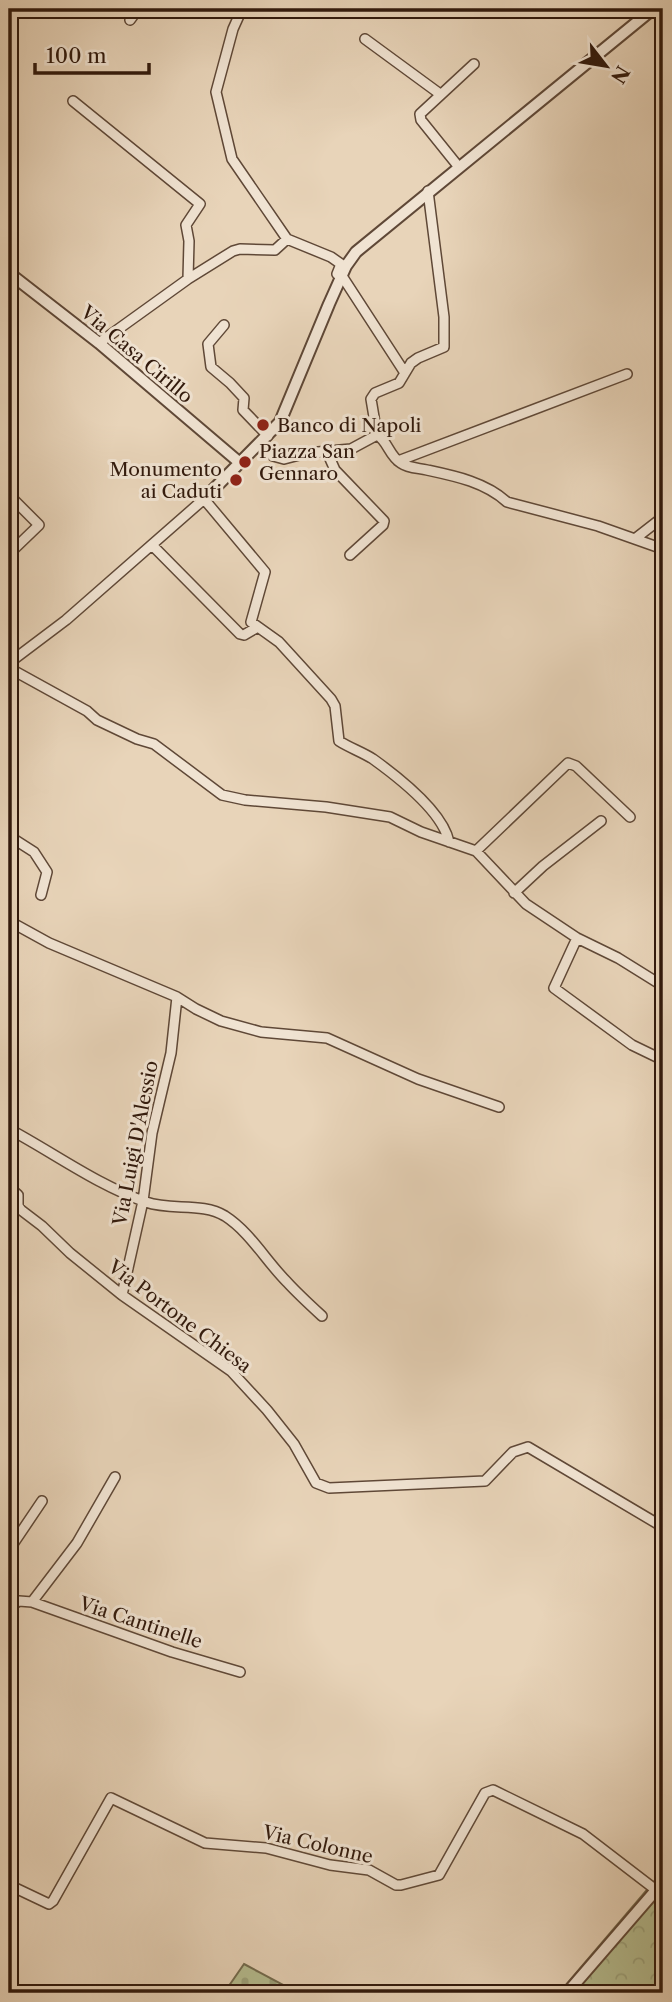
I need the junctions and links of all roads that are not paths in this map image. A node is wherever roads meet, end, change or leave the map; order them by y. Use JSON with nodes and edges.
{"nodes":[{"id":1,"x":138,"y":9,"type":"edge"},
{"id":2,"x":242,"y":9,"type":"edge"},
{"id":3,"x":653,"y":9,"type":"edge"},
{"id":4,"x":130,"y":20,"type":"dead end"},
{"id":5,"x":365,"y":39,"type":"dead end"},
{"id":6,"x":474,"y":64,"type":"dead end"},
{"id":7,"x":440,"y":93,"type":"junction"},
{"id":8,"x":74,"y":101,"type":"dead end"},
{"id":9,"x":458,"y":166,"type":"junction"},
{"id":10,"x":428,"y":191,"type":"junction"},
{"id":11,"x":287,"y":239,"type":"junction"},
{"id":12,"x":9,"y":273,"type":"edge"},
{"id":13,"x":342,"y":276,"type":"junction"},
{"id":14,"x":188,"y":279,"type":"junction"},
{"id":15,"x":224,"y":325,"type":"dead end"},
{"id":16,"x":321,"y":327,"type":"junction"},
{"id":17,"x":99,"y":343,"type":"junction"},
{"id":18,"x":405,"y":373,"type":"junction"},
{"id":19,"x":627,"y":374,"type":"dead end"},
{"id":20,"x":377,"y":435,"type":"junction"},
{"id":21,"x":264,"y":440,"type":"junction"},
{"id":22,"x":327,"y":452,"type":"junction"},
{"id":23,"x":398,"y":461,"type":"junction"},
{"id":24,"x":240,"y":463,"type":"junction"},
{"id":25,"x":9,"y":495,"type":"edge"},
{"id":26,"x":204,"y":499,"type":"junction"},
{"id":27,"x":663,"y":517,"type":"edge"},
{"id":28,"x":636,"y":538,"type":"junction"},
{"id":29,"x":152,"y":545,"type":"junction"},
{"id":30,"x":663,"y":549,"type":"edge"},
{"id":31,"x":350,"y":555,"type":"dead end"},
{"id":32,"x":9,"y":562,"type":"edge"},
{"id":33,"x":256,"y":628,"type":"junction"},
{"id":34,"x":9,"y":665,"type":"edge"},
{"id":35,"x":630,"y":817,"type":"dead end"},
{"id":36,"x":601,"y":821,"type":"dead end"},
{"id":37,"x":9,"y":836,"type":"edge"},
{"id":38,"x":449,"y":842,"type":"junction"},
{"id":39,"x":476,"y":851,"type":"junction"},
{"id":40,"x":514,"y":893,"type":"junction"},
{"id":41,"x":41,"y":895,"type":"dead end"},
{"id":42,"x":9,"y":921,"type":"edge"},
{"id":43,"x":577,"y":938,"type":"junction"},
{"id":44,"x":663,"y":986,"type":"edge"},
{"id":45,"x":177,"y":997,"type":"junction"},
{"id":46,"x":663,"y":1059,"type":"edge"},
{"id":47,"x":499,"y":1107,"type":"dead end"},
{"id":48,"x":9,"y":1129,"type":"edge"},
{"id":49,"x":9,"y":1187,"type":"edge"},
{"id":50,"x":143,"y":1201,"type":"junction"},
{"id":51,"x":122,"y":1295,"type":"junction"},
{"id":52,"x":322,"y":1316,"type":"dead end"},
{"id":53,"x":115,"y":1477,"type":"dead end"},
{"id":54,"x":42,"y":1501,"type":"dead end"},
{"id":55,"x":663,"y":1527,"type":"edge"},
{"id":56,"x":9,"y":1550,"type":"edge"},
{"id":57,"x":32,"y":1602,"type":"junction"},
{"id":58,"x":9,"y":1607,"type":"edge"},
{"id":59,"x":240,"y":1672,"type":"dead end"},
{"id":60,"x":9,"y":1885,"type":"edge"},
{"id":61,"x":660,"y":1886,"type":"edge"},
{"id":62,"x":567,"y":1993,"type":"edge"}],
"edges":[{"from":1,"to":4,"type":"street"},
{"from":2,"to":11,"type":"street"},
{"from":3,"to":9,"type":"street"},
{"from":5,"to":7,"type":"street"},
{"from":6,"to":7,"type":"street"},
{"from":7,"to":9,"type":"street"},
{"from":8,"to":14,"type":"street"},
{"from":9,"to":10,"type":"street"},
{"from":10,"to":13,"type":"street"},
{"from":10,"to":18,"type":"street"},
{"from":11,"to":14,"type":"street"},
{"from":11,"to":16,"type":"street"},
{"from":12,"to":17,"type":"street","name":"Via Casa Cirillo"},
{"from":13,"to":16,"type":"street"},
{"from":13,"to":18,"type":"street"},
{"from":14,"to":17,"type":"street"},
{"from":15,"to":21,"type":"street"},
{"from":16,"to":21,"type":"street"},
{"from":17,"to":24,"type":"street","name":"Via Casa Cirillo"},
{"from":18,"to":20,"type":"street"},
{"from":19,"to":23,"type":"street"},
{"from":20,"to":22,"type":"street"},
{"from":20,"to":23,"type":"street"},
{"from":21,"to":22,"type":"street"},
{"from":21,"to":24,"type":"street"},
{"from":22,"to":31,"type":"street"},
{"from":23,"to":28,"type":"street"},
{"from":24,"to":26,"type":"street"},
{"from":25,"to":32,"type":"street"},
{"from":26,"to":29,"type":"street"},
{"from":26,"to":33,"type":"street"},
{"from":27,"to":28,"type":"street"},
{"from":28,"to":30,"type":"street"},
{"from":29,"to":33,"type":"street"},
{"from":29,"to":34,"type":"street"},
{"from":33,"to":38,"type":"street"},
{"from":34,"to":38,"type":"street"},
{"from":35,"to":39,"type":"street"},
{"from":36,"to":40,"type":"street"},
{"from":37,"to":41,"type":"street"},
{"from":38,"to":39,"type":"street"},
{"from":39,"to":40,"type":"street"},
{"from":40,"to":43,"type":"street"},
{"from":42,"to":45,"type":"street"},
{"from":43,"to":44,"type":"street"},
{"from":43,"to":46,"type":"street"},
{"from":45,"to":47,"type":"street"},
{"from":45,"to":50,"type":"street","name":"Via Luigi D'Alessio"},
{"from":48,"to":50,"type":"street"},
{"from":49,"to":51,"type":"street","name":"Via Portone Chiesa"},
{"from":50,"to":51,"type":"street","name":"Via Luigi D'Alessio"},
{"from":50,"to":52,"type":"street"},
{"from":51,"to":55,"type":"street","name":"Via Portone Chiesa"},
{"from":53,"to":57,"type":"street"},
{"from":54,"to":56,"type":"street"},
{"from":57,"to":58,"type":"street"},
{"from":57,"to":59,"type":"street","name":"Via Cantinelle"},
{"from":60,"to":61,"type":"street","name":"Via Colonne"},
{"from":61,"to":62,"type":"street"}]}
